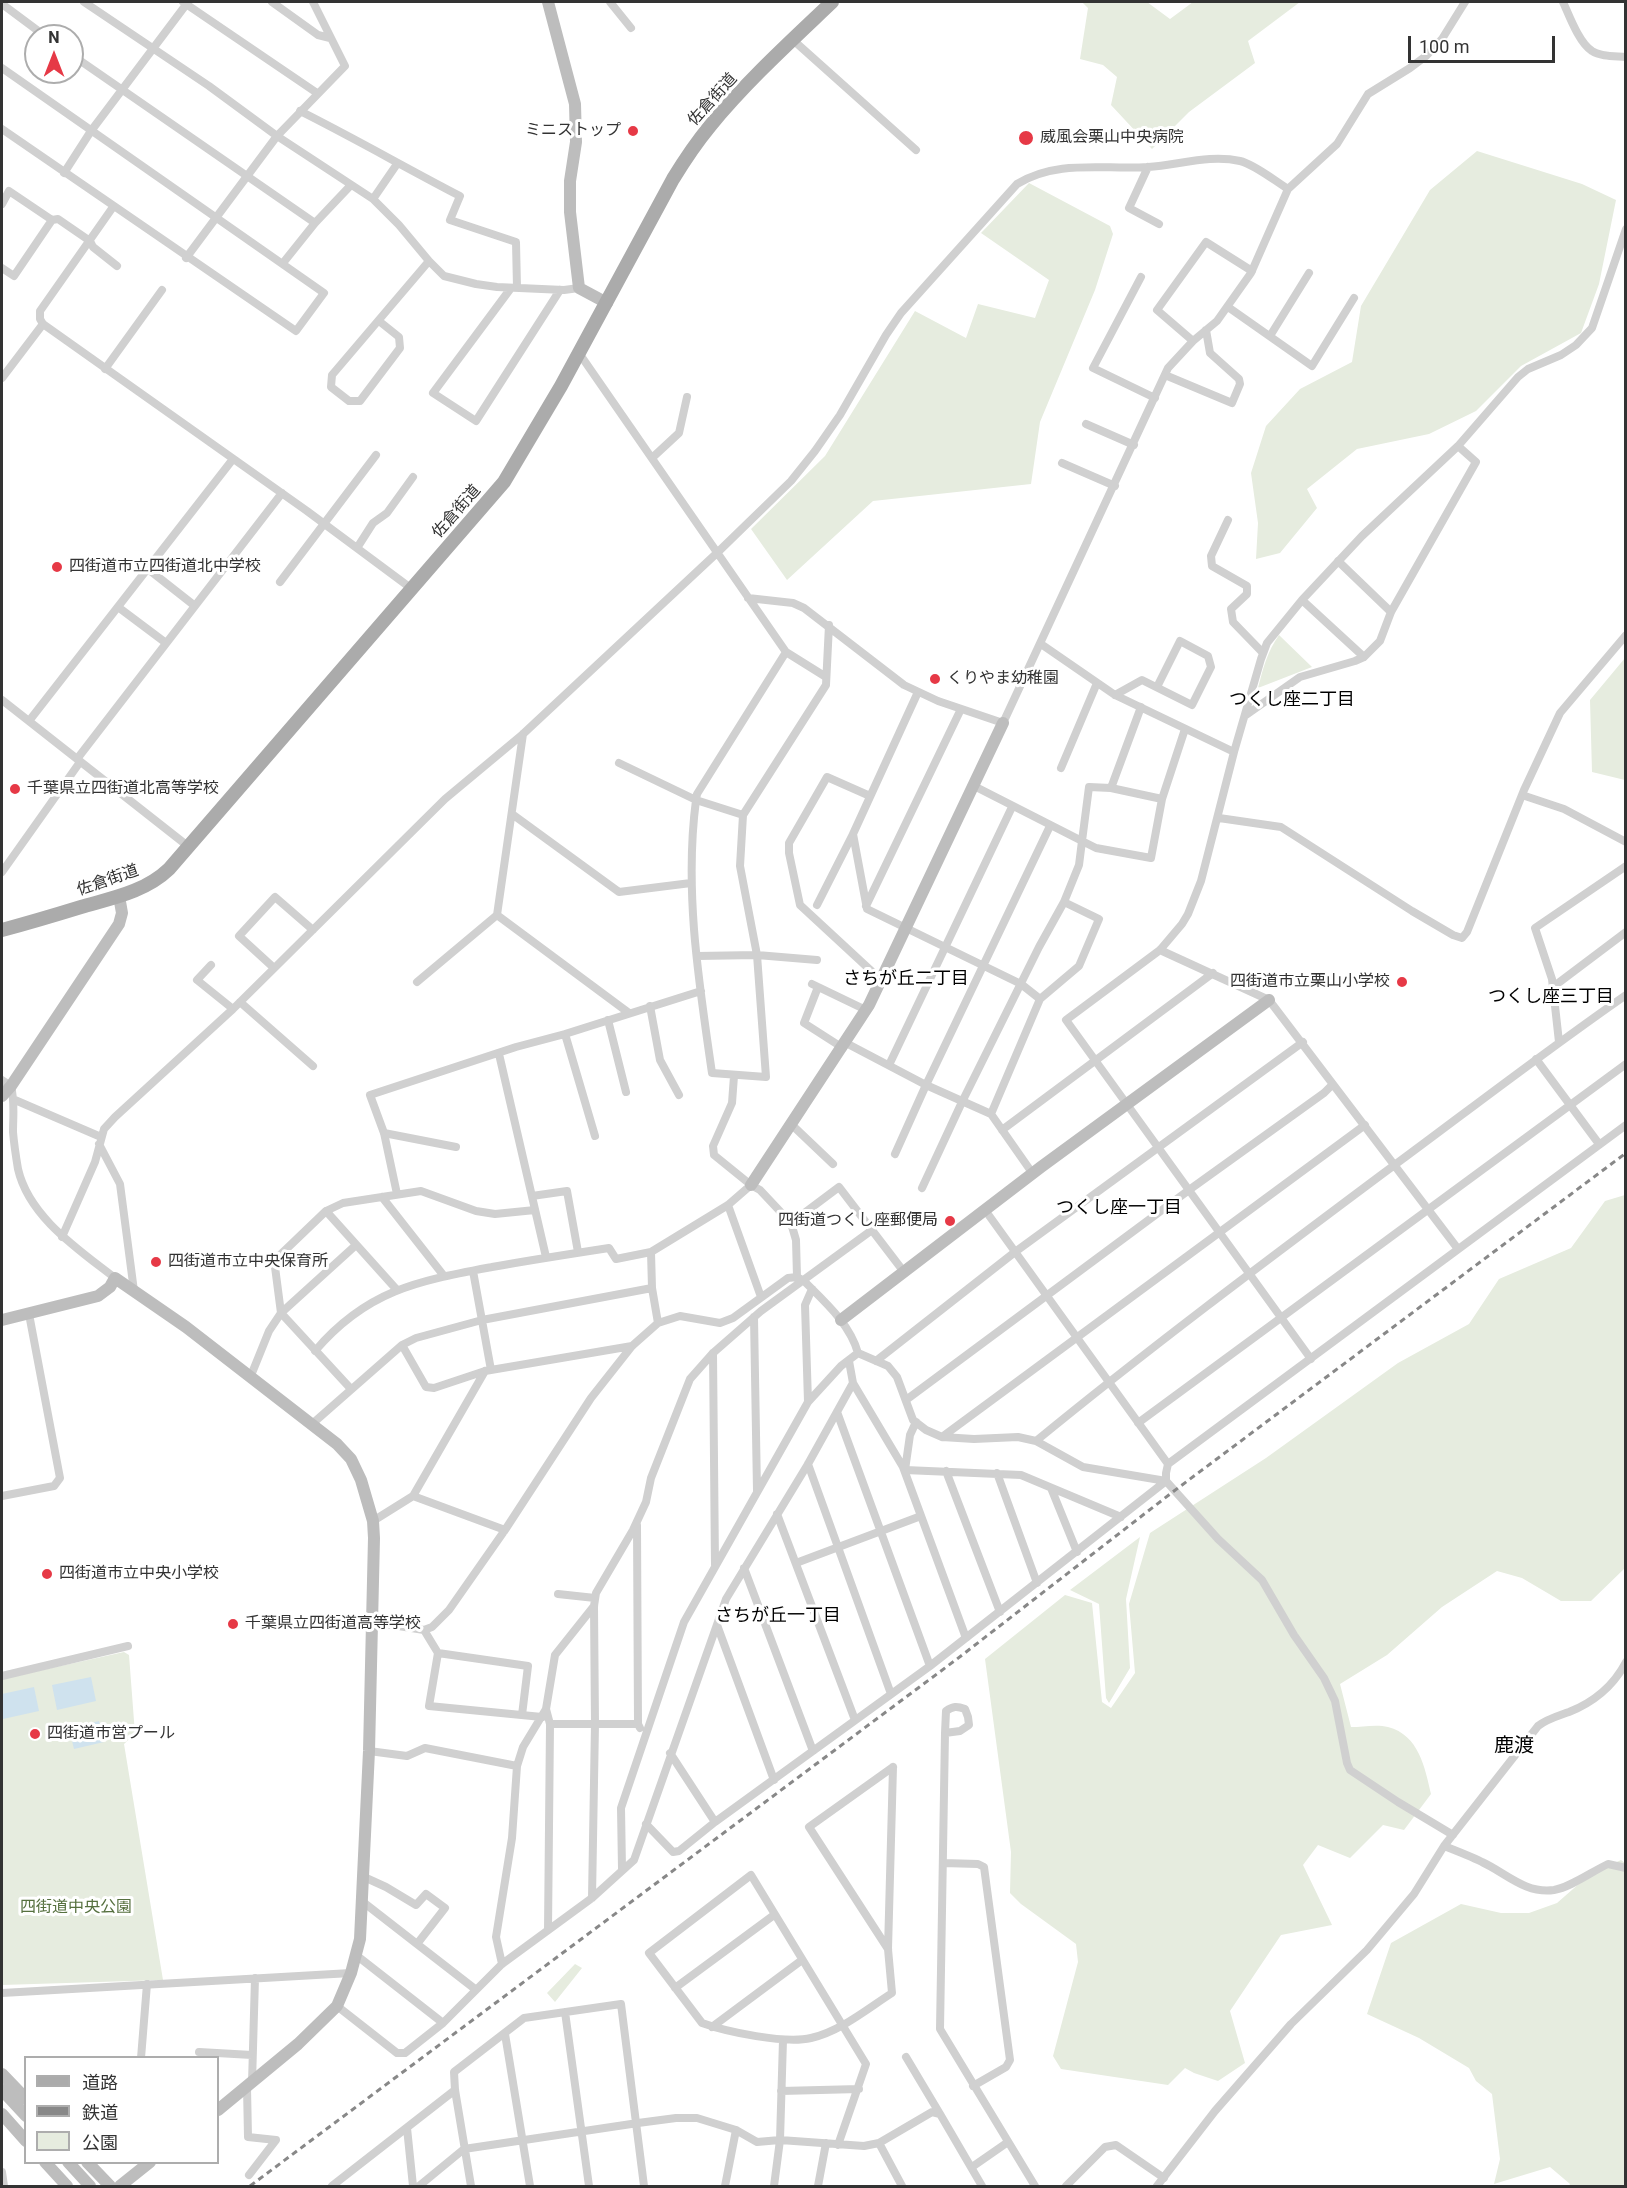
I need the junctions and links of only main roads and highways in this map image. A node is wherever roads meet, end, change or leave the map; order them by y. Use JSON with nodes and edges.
{"nodes":[{"id":1,"x":832,"y":2,"type":"edge"},
{"id":2,"x":2,"y":930,"type":"edge"}],
"edges":[{"from":1,"to":2,"type":"main road","name":"佐倉街道"}]}
